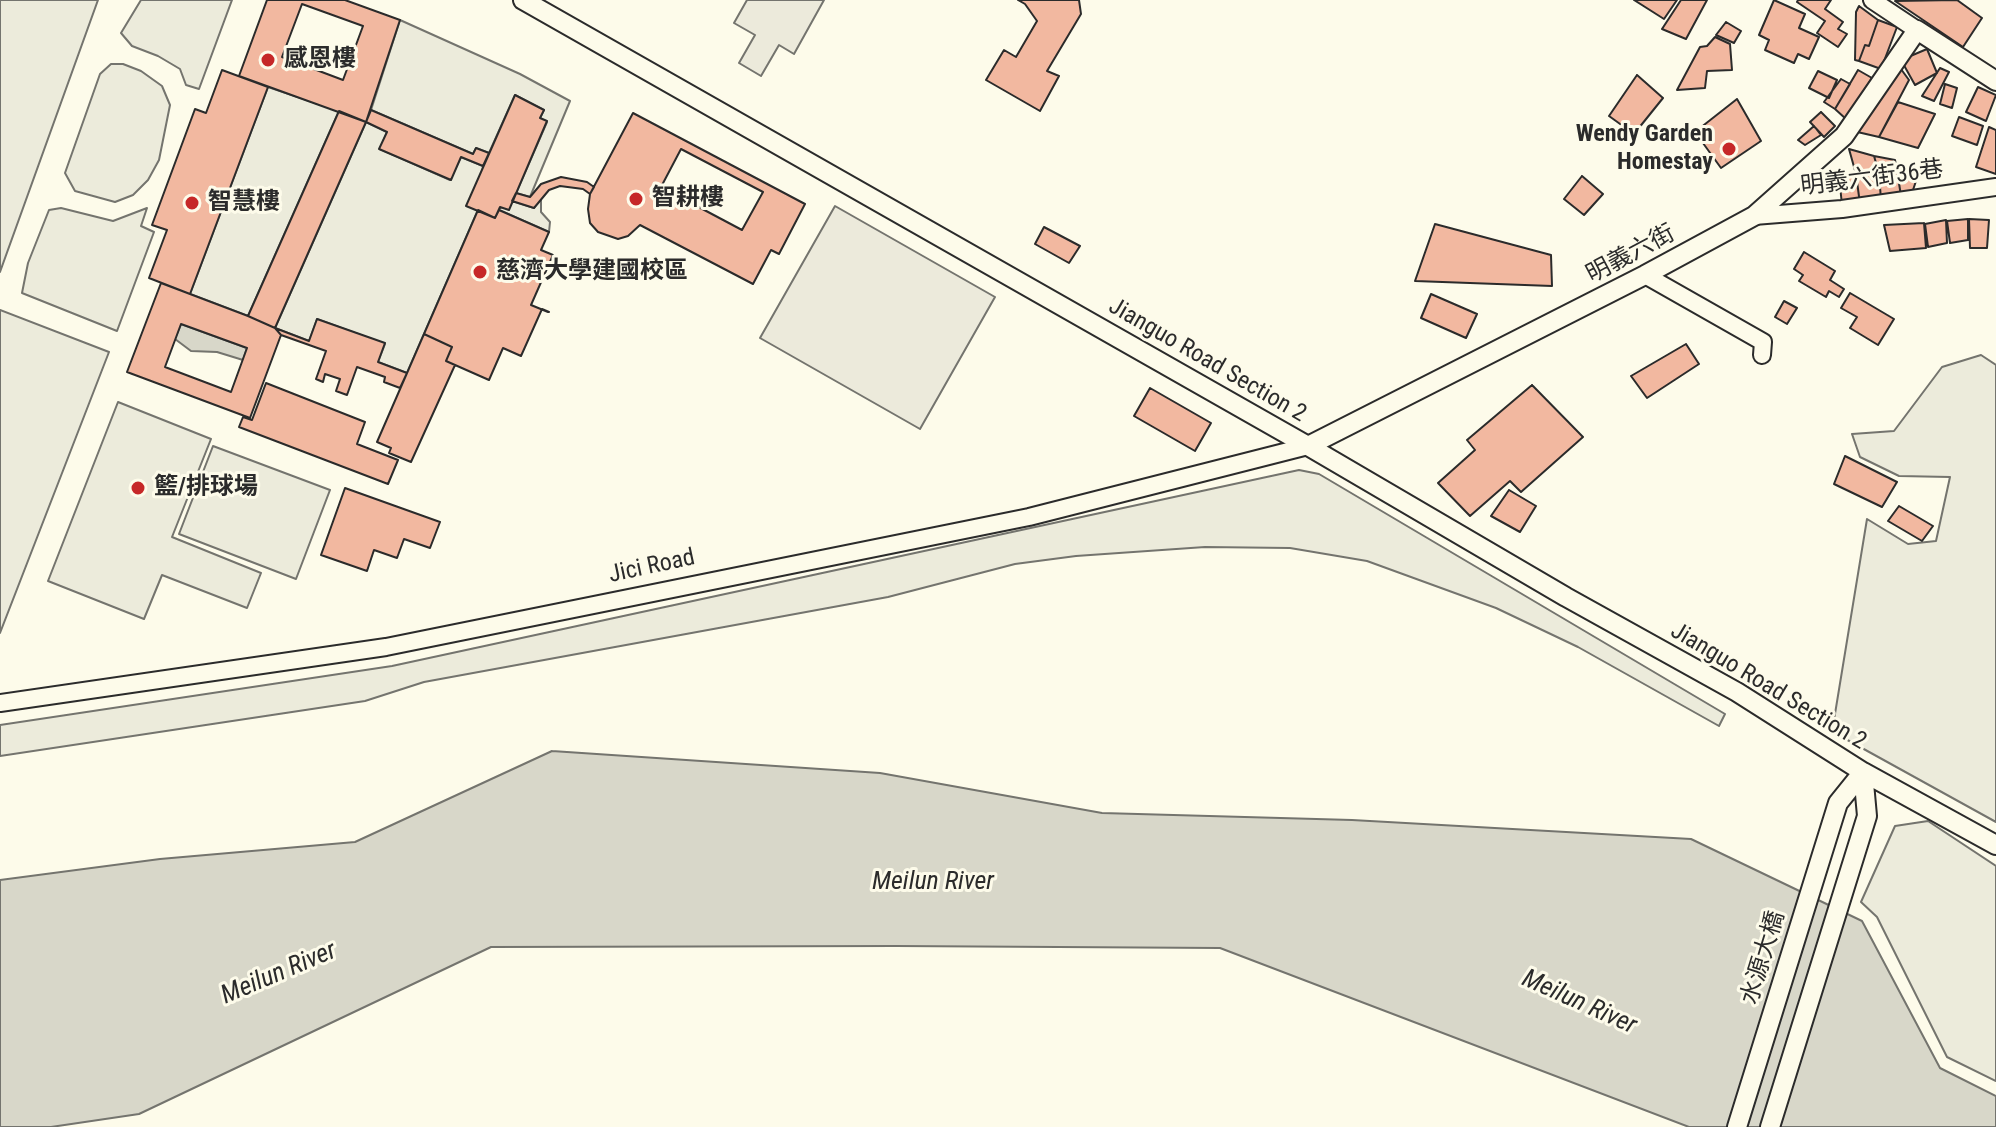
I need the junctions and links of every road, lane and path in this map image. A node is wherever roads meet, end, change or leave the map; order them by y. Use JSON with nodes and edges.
{"nodes":[{"id":1,"x":523,"y":0,"type":"edge"},
{"id":2,"x":1883,"y":3,"type":"edge"},
{"id":3,"x":1917,"y":30,"type":"junction"},
{"id":4,"x":1996,"y":81,"type":"edge"},
{"id":5,"x":1996,"y":187,"type":"edge"},
{"id":6,"x":1754,"y":216,"type":"junction"},
{"id":7,"x":1645,"y":275,"type":"junction"},
{"id":8,"x":1762,"y":355,"type":"dead end"},
{"id":9,"x":1308,"y":446,"type":"junction"},
{"id":10,"x":0,"y":703,"type":"edge"},
{"id":11,"x":1863,"y":772,"type":"junction"},
{"id":12,"x":1996,"y":845,"type":"edge"},
{"id":13,"x":1737,"y":1127,"type":"edge"},
{"id":14,"x":1770,"y":1127,"type":"edge"}],
"edges":[{"from":1,"to":9,"type":"street","name":"Jianguo Road Section 2"},
{"from":2,"to":3,"type":"street"},
{"from":3,"to":4,"type":"street"},
{"from":3,"to":6,"type":"street","name":"明義六街"},
{"from":5,"to":6,"type":"street","name":"明義六街36巷"},
{"from":6,"to":7,"type":"street","name":"明義六街"},
{"from":7,"to":8,"type":"street"},
{"from":7,"to":9,"type":"street","name":"明義六街"},
{"from":9,"to":10,"type":"street","name":"Jici Road"},
{"from":9,"to":11,"type":"street","name":"Jianguo Road Section 2"},
{"from":11,"to":12,"type":"street","name":"Jianguo Road Section 2"},
{"from":11,"to":13,"type":"street","name":"水源大橋"},
{"from":11,"to":14,"type":"street"}]}
